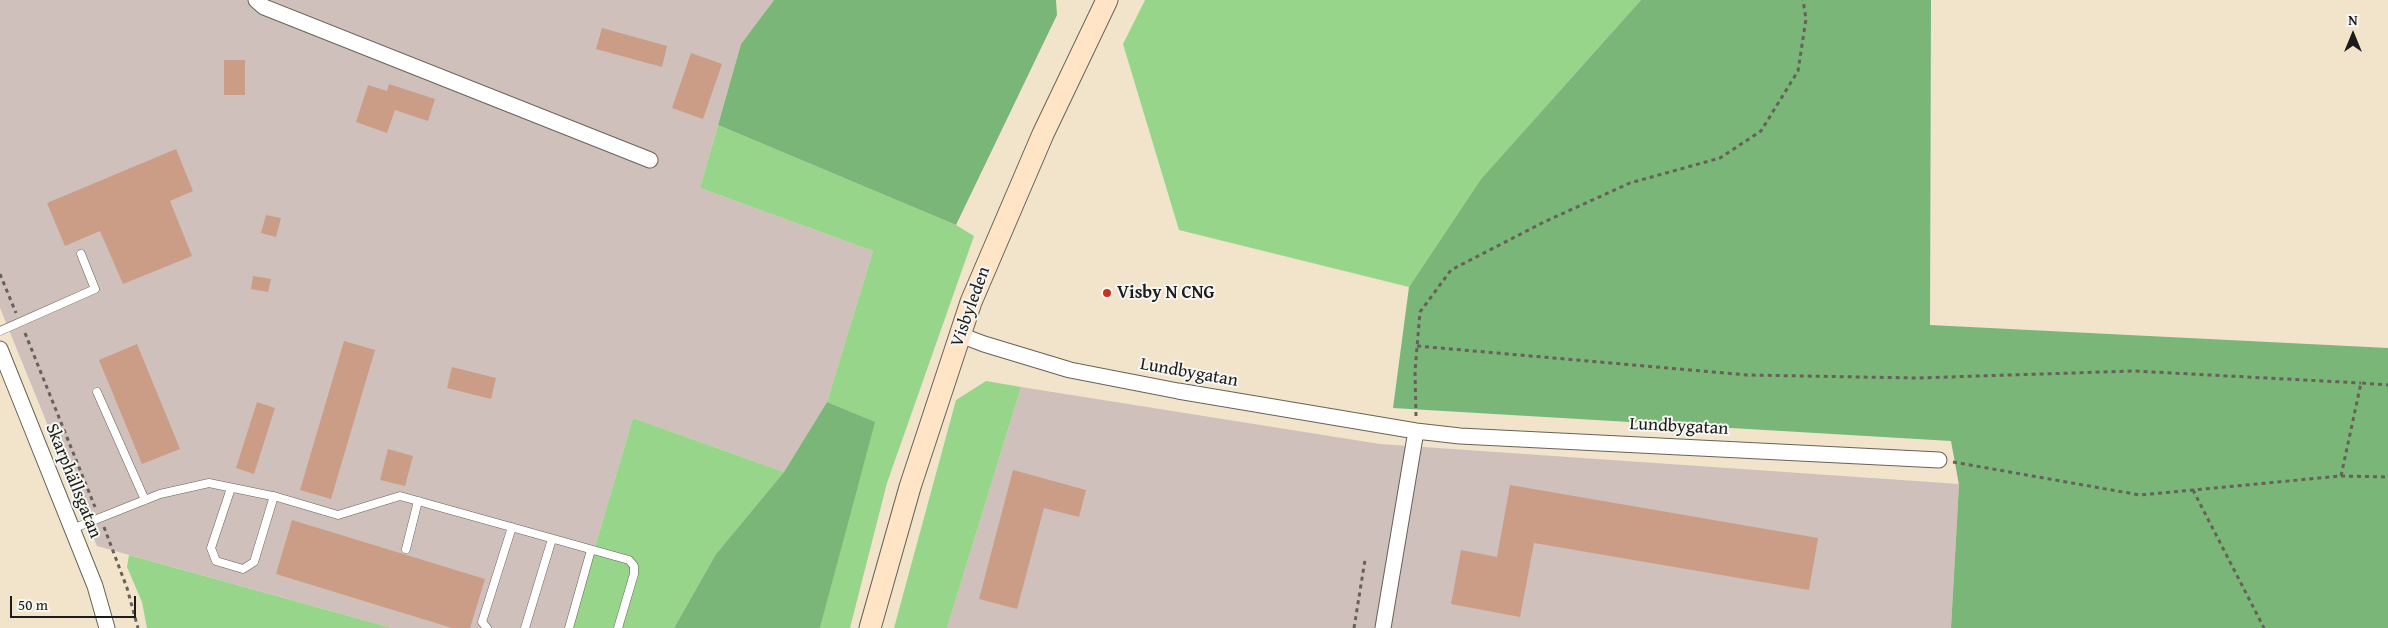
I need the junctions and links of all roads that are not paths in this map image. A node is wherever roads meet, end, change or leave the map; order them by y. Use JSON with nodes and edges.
{"nodes":[{"id":1,"x":256,"y":0,"type":"edge"},
{"id":2,"x":1107,"y":0,"type":"edge"},
{"id":3,"x":650,"y":160,"type":"dead end"},
{"id":4,"x":81,"y":254,"type":"dead end"},
{"id":5,"x":0,"y":331,"type":"edge"},
{"id":6,"x":960,"y":335,"type":"junction"},
{"id":7,"x":0,"y":349,"type":"edge"},
{"id":8,"x":98,"y":392,"type":"dead end"},
{"id":9,"x":1416,"y":431,"type":"junction"},
{"id":10,"x":1939,"y":460,"type":"road end"},
{"id":11,"x":231,"y":488,"type":"junction"},
{"id":12,"x":274,"y":496,"type":"junction"},
{"id":13,"x":144,"y":500,"type":"junction"},
{"id":14,"x":418,"y":501,"type":"junction"},
{"id":15,"x":512,"y":527,"type":"junction"},
{"id":16,"x":72,"y":528,"type":"junction"},
{"id":17,"x":552,"y":539,"type":"junction"},
{"id":18,"x":406,"y":549,"type":"dead end"},
{"id":19,"x":591,"y":550,"type":"junction"},
{"id":20,"x":107,"y":628,"type":"edge"},
{"id":21,"x":487,"y":628,"type":"edge"},
{"id":22,"x":525,"y":628,"type":"edge"},
{"id":23,"x":569,"y":628,"type":"edge"},
{"id":24,"x":618,"y":628,"type":"edge"},
{"id":25,"x":870,"y":628,"type":"edge"},
{"id":26,"x":1383,"y":628,"type":"edge"}],
"edges":[{"from":1,"to":3,"type":"street"},
{"from":2,"to":6,"type":"main road","name":"Visbyleden"},
{"from":4,"to":5,"type":"lane"},
{"from":6,"to":9,"type":"street","name":"Lundbygatan"},
{"from":6,"to":25,"type":"main road","name":"Visbyleden"},
{"from":7,"to":16,"type":"street","name":"Skarphällsgatan"},
{"from":8,"to":13,"type":"lane"},
{"from":9,"to":10,"type":"street","name":"Lundbygatan"},
{"from":9,"to":26,"type":"street"},
{"from":11,"to":12,"type":"lane"},
{"from":11,"to":12,"type":"lane"},
{"from":11,"to":13,"type":"lane"},
{"from":12,"to":14,"type":"lane"},
{"from":13,"to":16,"type":"lane"},
{"from":14,"to":15,"type":"lane"},
{"from":14,"to":18,"type":"lane"},
{"from":15,"to":17,"type":"lane"},
{"from":15,"to":21,"type":"lane"},
{"from":16,"to":20,"type":"street","name":"Skarphällsgatan"},
{"from":17,"to":19,"type":"lane"},
{"from":17,"to":22,"type":"lane"},
{"from":19,"to":23,"type":"lane"},
{"from":19,"to":24,"type":"lane"}]}
